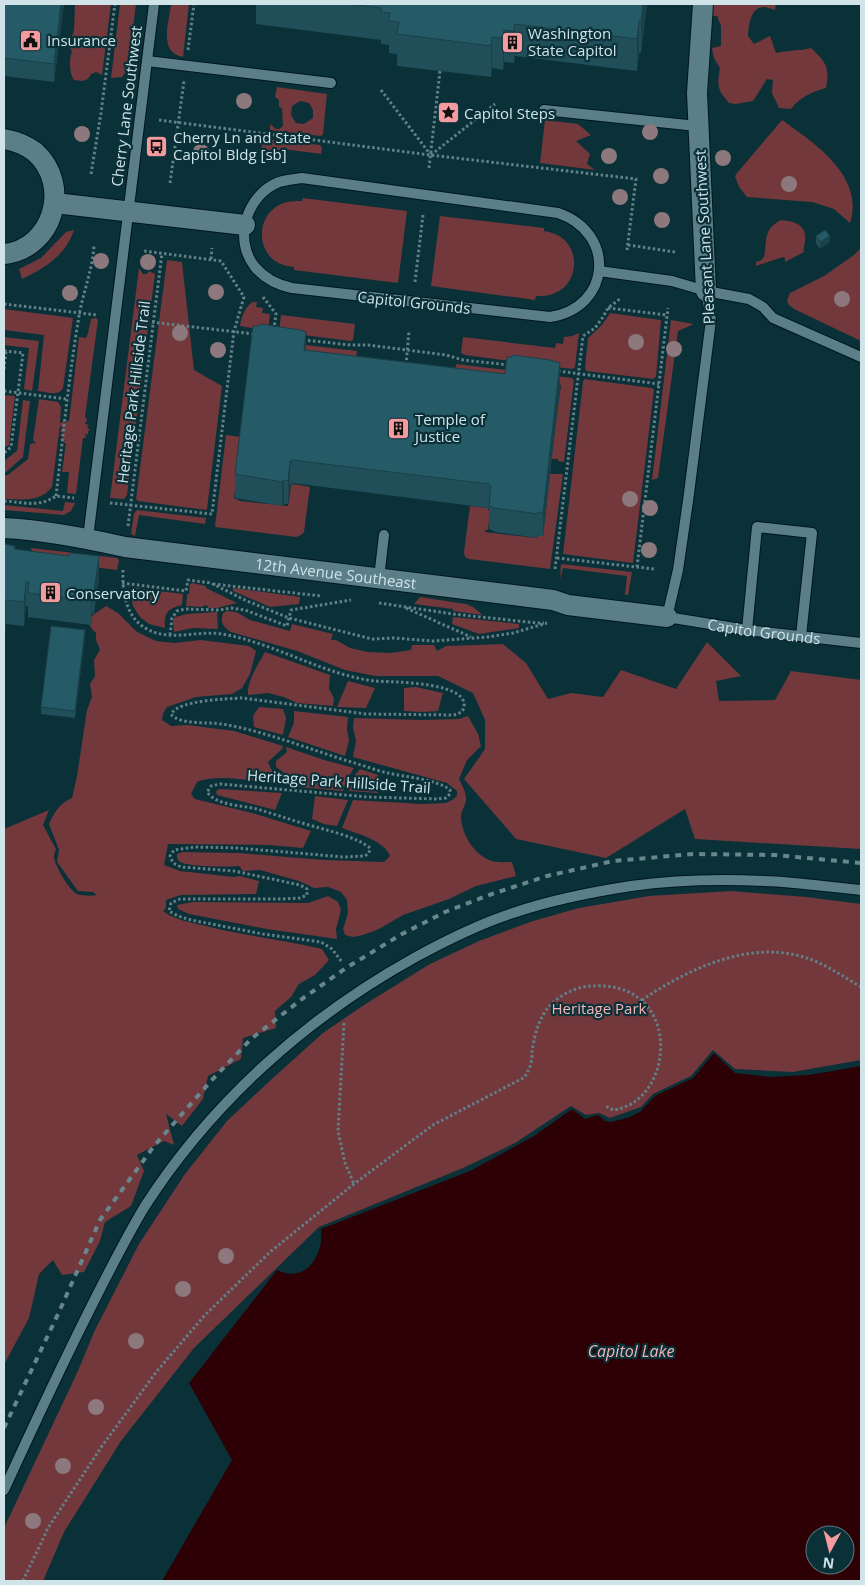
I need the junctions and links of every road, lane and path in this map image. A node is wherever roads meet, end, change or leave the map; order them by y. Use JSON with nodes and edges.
{"nodes":[{"id":1,"x":116,"y":4,"type":"edge"},
{"id":2,"x":154,"y":4,"type":"edge"},
{"id":3,"x":194,"y":4,"type":"edge"},
{"id":4,"x":703,"y":4,"type":"edge"},
{"id":5,"x":147,"y":61,"type":"junction"},
{"id":6,"x":186,"y":65,"type":"junction"},
{"id":7,"x":440,"y":71,"type":"edge"},
{"id":8,"x":331,"y":83,"type":"dead end"},
{"id":9,"x":381,"y":90,"type":"dead end"},
{"id":10,"x":495,"y":104,"type":"dead end"},
{"id":11,"x":544,"y":110,"type":"dead end"},
{"id":12,"x":159,"y":120,"type":"dead end"},
{"id":13,"x":179,"y":122,"type":"junction"},
{"id":14,"x":697,"y":126,"type":"junction"},
{"id":15,"x":4,"y":139,"type":"edge"},
{"id":16,"x":430,"y":155,"type":"junction"},
{"id":17,"x":429,"y":168,"type":"dead end"},
{"id":18,"x":91,"y":174,"type":"dead end"},
{"id":19,"x":170,"y":183,"type":"dead end"},
{"id":20,"x":55,"y":204,"type":"junction"},
{"id":21,"x":129,"y":212,"type":"junction"},
{"id":22,"x":423,"y":215,"type":"dead end"},
{"id":23,"x":245,"y":226,"type":"junction"},
{"id":24,"x":94,"y":245,"type":"dead end"},
{"id":25,"x":212,"y":248,"type":"dead end"},
{"id":26,"x":144,"y":251,"type":"dead end"},
{"id":27,"x":675,"y":252,"type":"dead end"},
{"id":28,"x":162,"y":253,"type":"junction"},
{"id":29,"x":4,"y":254,"type":"edge"},
{"id":30,"x":211,"y":259,"type":"junction"},
{"id":31,"x":598,"y":271,"type":"junction"},
{"id":32,"x":415,"y":282,"type":"dead end"},
{"id":33,"x":706,"y":291,"type":"junction"},
{"id":34,"x":262,"y":295,"type":"dead end"},
{"id":35,"x":621,"y":298,"type":"dead end"},
{"id":36,"x":4,"y":304,"type":"edge"},
{"id":37,"x":608,"y":308,"type":"junction"},
{"id":38,"x":668,"y":308,"type":"dead end"},
{"id":39,"x":79,"y":313,"type":"junction"},
{"id":40,"x":667,"y":315,"type":"junction"},
{"id":41,"x":97,"y":316,"type":"dead end"},
{"id":42,"x":142,"y":321,"type":"dead end"},
{"id":43,"x":154,"y":322,"type":"junction"},
{"id":44,"x":234,"y":332,"type":"junction"},
{"id":45,"x":409,"y":332,"type":"dead end"},
{"id":46,"x":263,"y":335,"type":"edge"},
{"id":47,"x":273,"y":337,"type":"edge"},
{"id":48,"x":302,"y":340,"type":"edge"},
{"id":49,"x":5,"y":351,"type":"edge"},
{"id":50,"x":407,"y":351,"type":"junction"},
{"id":51,"x":861,"y":357,"type":"edge"},
{"id":52,"x":511,"y":366,"type":"edge"},
{"id":53,"x":406,"y":367,"type":"edge"},
{"id":54,"x":4,"y":369,"type":"edge"},
{"id":55,"x":550,"y":370,"type":"edge"},
{"id":56,"x":579,"y":374,"type":"junction"},
{"id":57,"x":659,"y":384,"type":"junction"},
{"id":58,"x":4,"y":391,"type":"edge"},
{"id":59,"x":18,"y":393,"type":"junction"},
{"id":60,"x":66,"y":399,"type":"junction"},
{"id":61,"x":4,"y":453,"type":"edge"},
{"id":62,"x":56,"y":496,"type":"junction"},
{"id":63,"x":74,"y":498,"type":"dead end"},
{"id":64,"x":4,"y":502,"type":"edge"},
{"id":65,"x":110,"y":503,"type":"dead end"},
{"id":66,"x":130,"y":505,"type":"junction"},
{"id":67,"x":4,"y":528,"type":"edge"},
{"id":68,"x":127,"y":533,"type":"dead end"},
{"id":69,"x":384,"y":535,"type":"dead end"},
{"id":70,"x":88,"y":538,"type":"junction"},
{"id":71,"x":557,"y":558,"type":"junction"},
{"id":72,"x":123,"y":564,"type":"dead end"},
{"id":73,"x":637,"y":568,"type":"junction"},
{"id":74,"x":556,"y":569,"type":"dead end"},
{"id":75,"x":654,"y":569,"type":"dead end"},
{"id":76,"x":379,"y":578,"type":"junction"},
{"id":77,"x":122,"y":583,"type":"junction"},
{"id":78,"x":210,"y":583,"type":"junction"},
{"id":79,"x":323,"y":596,"type":"dead end"},
{"id":80,"x":332,"y":598,"type":"dead end"},
{"id":81,"x":371,"y":602,"type":"dead end"},
{"id":82,"x":400,"y":606,"type":"junction"},
{"id":83,"x":667,"y":617,"type":"junction"},
{"id":84,"x":289,"y":618,"type":"junction"},
{"id":85,"x":747,"y":630,"type":"junction"},
{"id":86,"x":170,"y":635,"type":"junction"},
{"id":87,"x":801,"y":636,"type":"junction"},
{"id":88,"x":472,"y":638,"type":"junction"},
{"id":89,"x":861,"y":643,"type":"edge"},
{"id":90,"x":861,"y":890,"type":"edge"},
{"id":91,"x":342,"y":962,"type":"dead end"},
{"id":92,"x":861,"y":987,"type":"edge"},
{"id":93,"x":642,"y":1000,"type":"junction"},
{"id":94,"x":344,"y":1019,"type":"dead end"},
{"id":95,"x":606,"y":1106,"type":"dead end"},
{"id":96,"x":354,"y":1184,"type":"junction"},
{"id":97,"x":4,"y":1490,"type":"edge"},
{"id":98,"x":23,"y":1581,"type":"edge"}],
"edges":[{"from":1,"to":18,"type":"path"},
{"from":2,"to":5,"type":"lane","name":"Cherry Lane Southwest"},
{"from":3,"to":6,"type":"path"},
{"from":4,"to":14,"type":"street","name":"Pleasant Lane Southwest"},
{"from":5,"to":6,"type":"lane"},
{"from":5,"to":21,"type":"lane","name":"Cherry Lane Southwest"},
{"from":6,"to":8,"type":"lane"},
{"from":6,"to":13,"type":"path"},
{"from":7,"to":16,"type":"path"},
{"from":9,"to":16,"type":"path"},
{"from":10,"to":16,"type":"path"},
{"from":11,"to":14,"type":"lane"},
{"from":12,"to":13,"type":"path"},
{"from":13,"to":16,"type":"path"},
{"from":13,"to":19,"type":"path"},
{"from":14,"to":33,"type":"street","name":"Pleasant Lane Southwest"},
{"from":15,"to":20,"type":"street"},
{"from":16,"to":17,"type":"path"},
{"from":16,"to":27,"type":"path"},
{"from":20,"to":21,"type":"street"},
{"from":20,"to":29,"type":"street"},
{"from":21,"to":23,"type":"street"},
{"from":21,"to":70,"type":"lane"},
{"from":22,"to":32,"type":"path"},
{"from":23,"to":31,"type":"lane","name":"Capitol Grounds"},
{"from":23,"to":31,"type":"lane","name":"Capitol Grounds"},
{"from":24,"to":39,"type":"path"},
{"from":25,"to":30,"type":"path"},
{"from":26,"to":28,"type":"path"},
{"from":28,"to":30,"type":"path"},
{"from":28,"to":43,"type":"path","name":"Heritage Park Hillside Trail"},
{"from":30,"to":44,"type":"path"},
{"from":31,"to":33,"type":"lane"},
{"from":33,"to":51,"type":"lane"},
{"from":33,"to":83,"type":"lane","name":"Pleasant Lane Southwest"},
{"from":34,"to":47,"type":"path"},
{"from":35,"to":37,"type":"path"},
{"from":36,"to":39,"type":"path"},
{"from":37,"to":40,"type":"path"},
{"from":37,"to":56,"type":"path"},
{"from":38,"to":40,"type":"path"},
{"from":39,"to":41,"type":"path"},
{"from":39,"to":60,"type":"path"},
{"from":40,"to":57,"type":"path"},
{"from":42,"to":43,"type":"path"},
{"from":43,"to":44,"type":"path"},
{"from":43,"to":66,"type":"path","name":"Heritage Park Hillside Trail"},
{"from":44,"to":46,"type":"path"},
{"from":44,"to":66,"type":"path"},
{"from":45,"to":50,"type":"path"},
{"from":48,"to":50,"type":"path"},
{"from":49,"to":54,"type":"path"},
{"from":49,"to":59,"type":"path"},
{"from":50,"to":52,"type":"path"},
{"from":50,"to":53,"type":"path"},
{"from":55,"to":56,"type":"path"},
{"from":56,"to":57,"type":"path"},
{"from":56,"to":71,"type":"path"},
{"from":57,"to":73,"type":"path"},
{"from":58,"to":59,"type":"path"},
{"from":59,"to":60,"type":"path"},
{"from":59,"to":61,"type":"path"},
{"from":60,"to":62,"type":"path"},
{"from":62,"to":63,"type":"path"},
{"from":62,"to":64,"type":"path"},
{"from":65,"to":66,"type":"path"},
{"from":66,"to":68,"type":"path","name":"Heritage Park Hillside Trail"},
{"from":67,"to":70,"type":"street","name":"12th Avenue Southeast"},
{"from":69,"to":76,"type":"lane"},
{"from":70,"to":76,"type":"street","name":"12th Avenue Southeast"},
{"from":71,"to":73,"type":"path"},
{"from":71,"to":74,"type":"path"},
{"from":72,"to":77,"type":"path","name":"Heritage Park Hillside Trail"},
{"from":73,"to":75,"type":"path"},
{"from":76,"to":83,"type":"street","name":"12th Avenue Southeast"},
{"from":77,"to":78,"type":"path"},
{"from":77,"to":86,"type":"path","name":"Heritage Park Hillside Trail"},
{"from":78,"to":79,"type":"path"},
{"from":78,"to":84,"type":"path"},
{"from":80,"to":84,"type":"path"},
{"from":81,"to":82,"type":"path"},
{"from":82,"to":88,"type":"path"},
{"from":82,"to":88,"type":"path"},
{"from":83,"to":85,"type":"lane","name":"Capitol Grounds"},
{"from":84,"to":86,"type":"path"},
{"from":84,"to":88,"type":"path"},
{"from":85,"to":87,"type":"lane","name":"Capitol Grounds"},
{"from":85,"to":87,"type":"lane"},
{"from":86,"to":91,"type":"path","name":"Heritage Park Hillside Trail"},
{"from":87,"to":89,"type":"lane","name":"Capitol Grounds"},
{"from":90,"to":97,"type":"lane"},
{"from":92,"to":93,"type":"path"},
{"from":93,"to":95,"type":"path"},
{"from":93,"to":96,"type":"path"},
{"from":94,"to":96,"type":"path"},
{"from":96,"to":98,"type":"path"}]}
